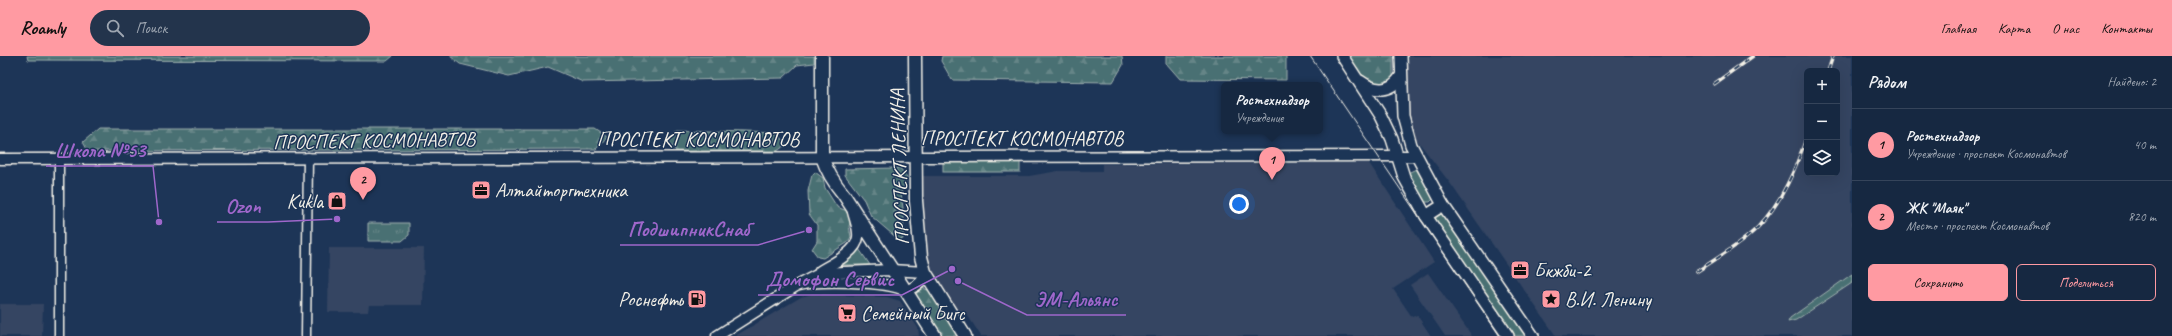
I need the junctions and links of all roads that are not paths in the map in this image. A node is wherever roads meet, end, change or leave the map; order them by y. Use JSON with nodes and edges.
{"nodes":[{"id":1,"x":822,"y":56,"type":"edge"},
{"id":2,"x":915,"y":56,"type":"edge"},
{"id":3,"x":1342,"y":56,"type":"edge"},
{"id":4,"x":1401,"y":56,"type":"edge"},
{"id":5,"x":1401,"y":76,"type":"junction"},
{"id":6,"x":1356,"y":78,"type":"junction"},
{"id":7,"x":822,"y":156,"type":"junction"},
{"id":8,"x":916,"y":156,"type":"junction"},
{"id":9,"x":1396,"y":156,"type":"junction"},
{"id":10,"x":1416,"y":156,"type":"junction"},
{"id":11,"x":308,"y":157,"type":"junction"},
{"id":12,"x":0,"y":159,"type":"edge"},
{"id":13,"x":59,"y":159,"type":"junction"},
{"id":14,"x":1443,"y":205,"type":"junction"},
{"id":15,"x":852,"y":208,"type":"junction"},
{"id":16,"x":1426,"y":216,"type":"junction"},
{"id":17,"x":891,"y":270,"type":"junction"},
{"id":18,"x":925,"y":272,"type":"junction"},
{"id":19,"x":810,"y":278,"type":"junction"},
{"id":20,"x":796,"y":286,"type":"junction"},
{"id":21,"x":906,"y":291,"type":"junction"},
{"id":22,"x":59,"y":336,"type":"edge"},
{"id":23,"x":306,"y":336,"type":"edge"},
{"id":24,"x":717,"y":336,"type":"edge"},
{"id":25,"x":935,"y":336,"type":"edge"},
{"id":26,"x":965,"y":336,"type":"edge"},
{"id":27,"x":1508,"y":336,"type":"edge"},
{"id":28,"x":1533,"y":336,"type":"edge"}],
"edges":[{"from":1,"to":7,"type":"main road","name":"ПРОСПЕКТ ЛЕНИНА"},
{"from":2,"to":8,"type":"main road","name":"ПРОСПЕКТ ЛЕНИНА"},
{"from":3,"to":6,"type":"main road"},
{"from":4,"to":5,"type":"main road"},
{"from":5,"to":6,"type":"main road"},
{"from":5,"to":10,"type":"main road"},
{"from":6,"to":9,"type":"main road"},
{"from":7,"to":8,"type":"street","name":"ПРОСПЕКТ КОСМОНАВТОВ"},
{"from":7,"to":11,"type":"street","name":"ПРОСПЕКТ КОСМОНАВТОВ"},
{"from":7,"to":15,"type":"main road","name":"ПРОСПЕКТ ЛЕНИНА"},
{"from":8,"to":9,"type":"street","name":"ПРОСПЕКТ КОСМОНАВТОВ"},
{"from":8,"to":18,"type":"main road","name":"ПРОСПЕКТ ЛЕНИНА"},
{"from":9,"to":10,"type":"street","name":"ПРОСПЕКТ КОСМОНАВТОВ"},
{"from":9,"to":16,"type":"main road"},
{"from":10,"to":14,"type":"main road"},
{"from":11,"to":13,"type":"street","name":"ПРОСПЕКТ КОСМОНАВТОВ"},
{"from":11,"to":23,"type":"street"},
{"from":12,"to":13,"type":"street","name":"ПРОСПЕКТ КОСМОНАВТОВ"},
{"from":13,"to":22,"type":"street"},
{"from":14,"to":16,"type":"main road"},
{"from":14,"to":28,"type":"main road"},
{"from":15,"to":17,"type":"main road","name":"ПРОСПЕКТ ЛЕНИНА"},
{"from":15,"to":19,"type":"street"},
{"from":16,"to":27,"type":"main road"},
{"from":17,"to":18,"type":"street"},
{"from":17,"to":19,"type":"street"},
{"from":17,"to":21,"type":"main road","name":"ПРОСПЕКТ ЛЕНИНА"},
{"from":18,"to":21,"type":"street"},
{"from":18,"to":26,"type":"main road","name":"ПРОСПЕКТ ЛЕНИНА"},
{"from":19,"to":20,"type":"street"},
{"from":20,"to":21,"type":"street"},
{"from":20,"to":24,"type":"street"},
{"from":21,"to":25,"type":"main road","name":"ПРОСПЕКТ ЛЕНИНА"}]}
